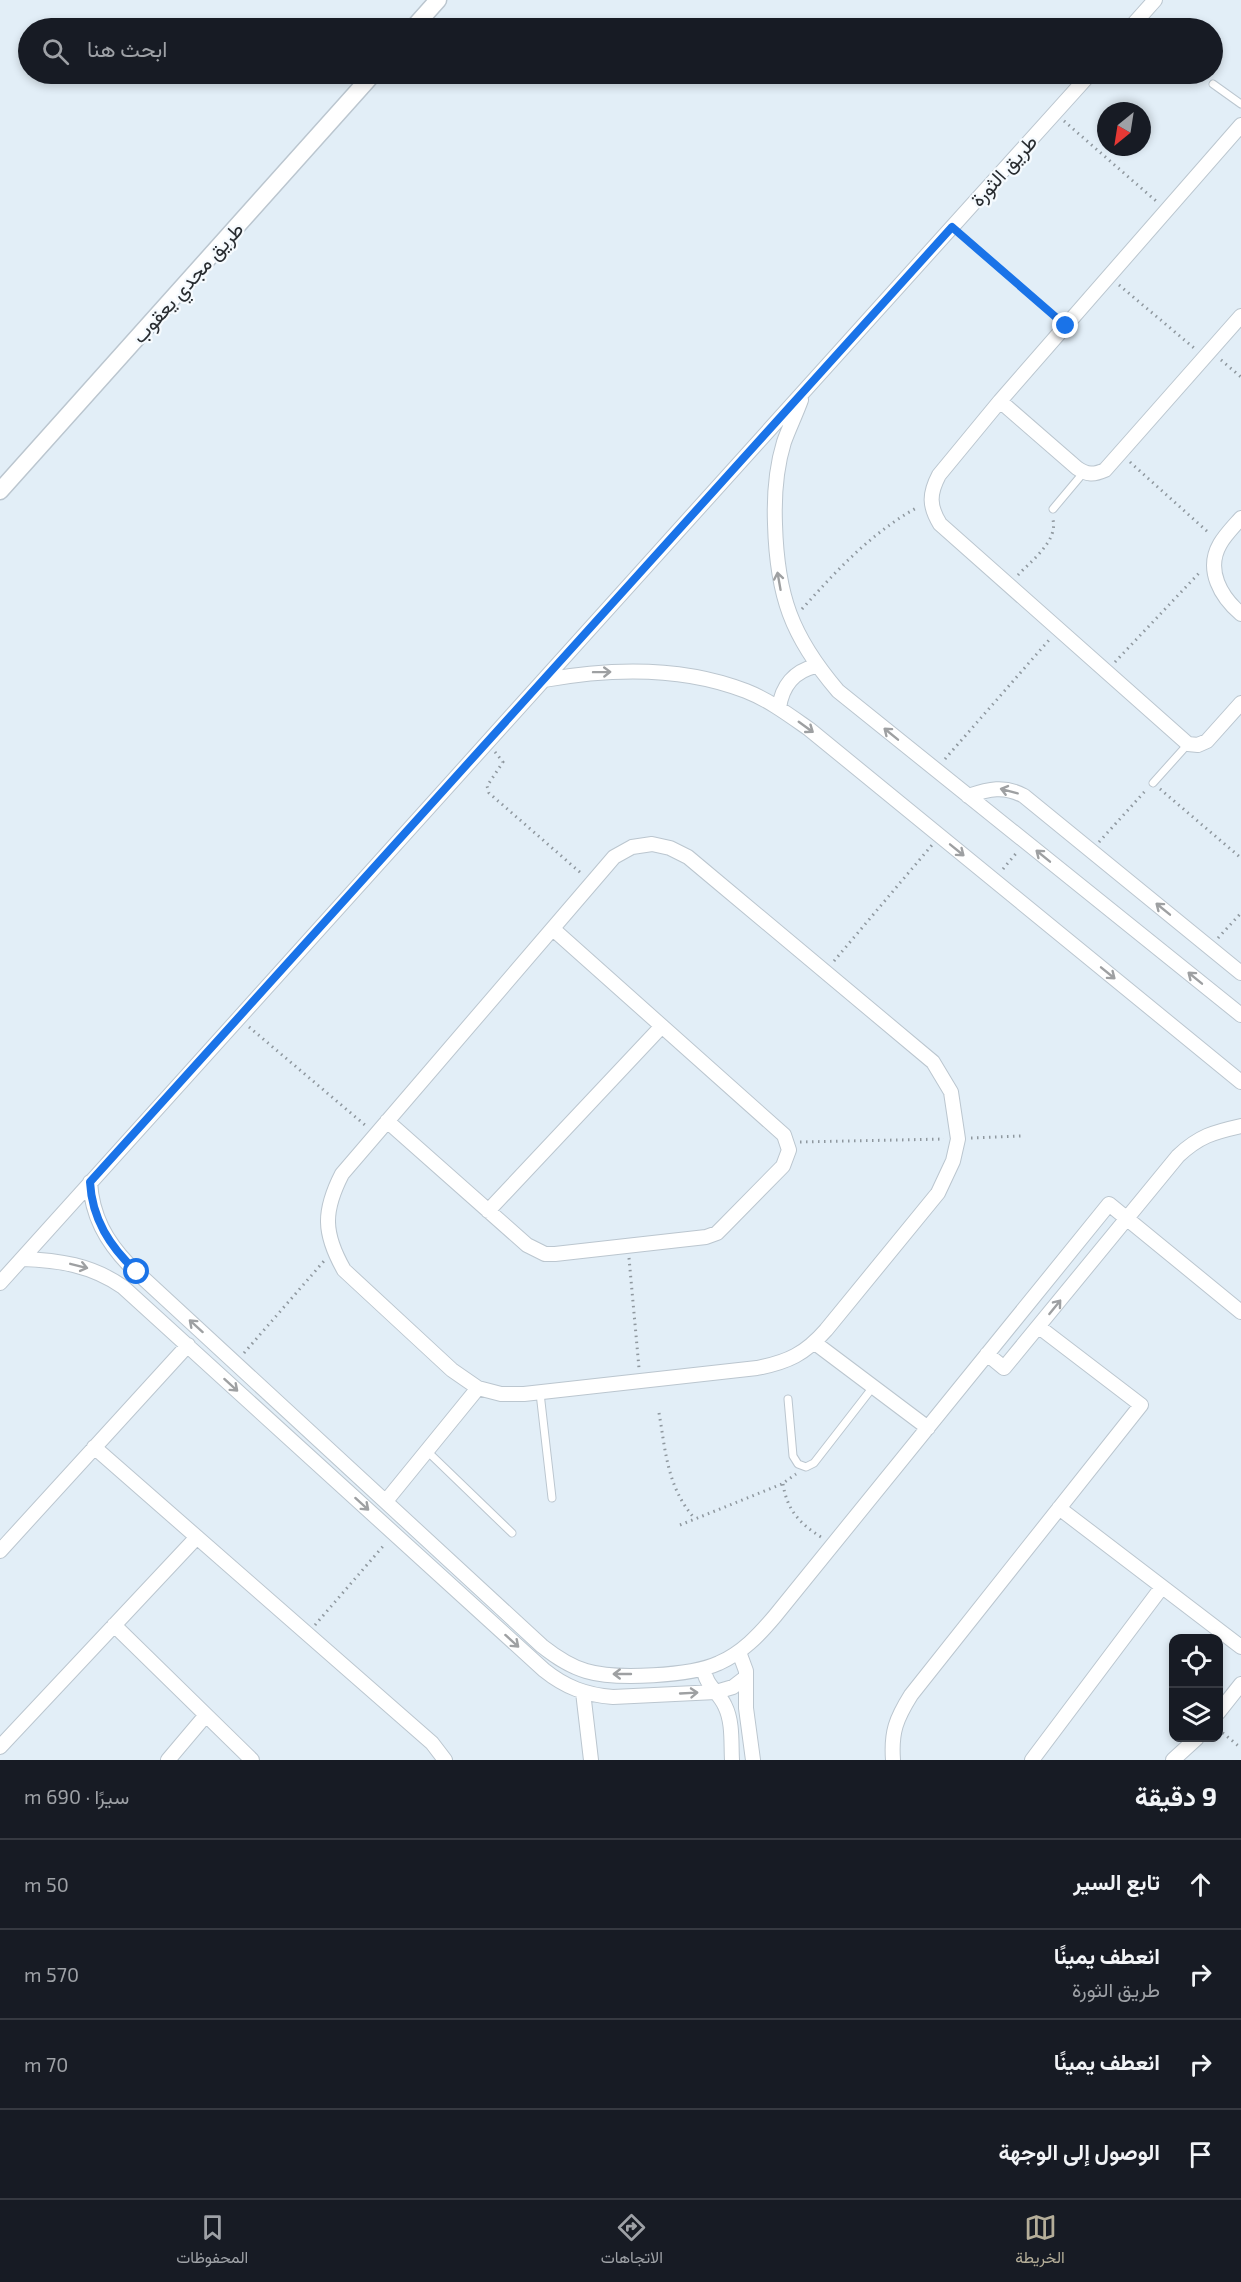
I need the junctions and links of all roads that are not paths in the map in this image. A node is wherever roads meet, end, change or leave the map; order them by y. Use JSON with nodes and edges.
{"nodes":[{"id":1,"x":438,"y":0,"type":"edge"},
{"id":2,"x":1155,"y":0,"type":"edge"},
{"id":3,"x":422,"y":18,"type":"edge"},
{"id":4,"x":1139,"y":18,"type":"edge"},
{"id":5,"x":364,"y":84,"type":"edge"},
{"id":6,"x":1081,"y":84,"type":"edge"},
{"id":7,"x":1213,"y":84,"type":"dead end"},
{"id":8,"x":1241,"y":104,"type":"edge"},
{"id":9,"x":1241,"y":125,"type":"edge"},
{"id":10,"x":1241,"y":316,"type":"edge"},
{"id":11,"x":804,"y":392,"type":"junction"},
{"id":12,"x":1000,"y":401,"type":"junction"},
{"id":13,"x":1084,"y":472,"type":"junction"},
{"id":14,"x":0,"y":491,"type":"edge"},
{"id":15,"x":1053,"y":509,"type":"road end"},
{"id":16,"x":1241,"y":519,"type":"edge"},
{"id":17,"x":1241,"y":614,"type":"edge"},
{"id":18,"x":816,"y":666,"type":"junction"},
{"id":19,"x":544,"y":680,"type":"junction"},
{"id":20,"x":1241,"y":703,"type":"edge"},
{"id":21,"x":779,"y":708,"type":"junction"},
{"id":22,"x":1188,"y":744,"type":"junction"},
{"id":23,"x":1153,"y":783,"type":"road end"},
{"id":24,"x":968,"y":796,"type":"junction"},
{"id":25,"x":553,"y":929,"type":"junction"},
{"id":26,"x":1241,"y":973,"type":"edge"},
{"id":27,"x":1241,"y":1015,"type":"edge"},
{"id":28,"x":662,"y":1026,"type":"junction"},
{"id":29,"x":1241,"y":1082,"type":"edge"},
{"id":30,"x":387,"y":1121,"type":"junction"},
{"id":31,"x":1241,"y":1126,"type":"edge"},
{"id":32,"x":90,"y":1182,"type":"junction"},
{"id":33,"x":488,"y":1211,"type":"junction"},
{"id":34,"x":1128,"y":1218,"type":"junction"},
{"id":35,"x":21,"y":1259,"type":"junction"},
{"id":36,"x":137,"y":1272,"type":"junction"},
{"id":37,"x":0,"y":1284,"type":"edge"},
{"id":38,"x":123,"y":1287,"type":"junction"},
{"id":39,"x":1241,"y":1312,"type":"edge"},
{"id":40,"x":1039,"y":1327,"type":"junction"},
{"id":41,"x":815,"y":1343,"type":"junction"},
{"id":42,"x":188,"y":1345,"type":"junction"},
{"id":43,"x":987,"y":1354,"type":"junction"},
{"id":44,"x":873,"y":1387,"type":"junction"},
{"id":45,"x":478,"y":1388,"type":"junction"},
{"id":46,"x":540,"y":1392,"type":"junction"},
{"id":47,"x":274,"y":1398,"type":"junction"},
{"id":48,"x":788,"y":1399,"type":"dead end"},
{"id":49,"x":261,"y":1412,"type":"junction"},
{"id":50,"x":928,"y":1428,"type":"junction"},
{"id":51,"x":94,"y":1447,"type":"junction"},
{"id":52,"x":331,"y":1451,"type":"junction"},
{"id":53,"x":427,"y":1451,"type":"junction"},
{"id":54,"x":319,"y":1464,"type":"junction"},
{"id":55,"x":552,"y":1498,"type":"dead end"},
{"id":56,"x":386,"y":1501,"type":"junction"},
{"id":57,"x":1059,"y":1508,"type":"junction"},
{"id":58,"x":512,"y":1533,"type":"dead end"},
{"id":59,"x":197,"y":1537,"type":"junction"},
{"id":60,"x":0,"y":1551,"type":"edge"},
{"id":61,"x":1162,"y":1587,"type":"junction"},
{"id":62,"x":482,"y":1591,"type":"junction"},
{"id":63,"x":469,"y":1602,"type":"junction"},
{"id":64,"x":114,"y":1626,"type":"junction"},
{"id":65,"x":1241,"y":1647,"type":"edge"},
{"id":66,"x":739,"y":1652,"type":"junction"},
{"id":67,"x":704,"y":1669,"type":"junction"},
{"id":68,"x":746,"y":1677,"type":"junction"},
{"id":69,"x":1241,"y":1684,"type":"edge"},
{"id":70,"x":583,"y":1692,"type":"junction"},
{"id":71,"x":716,"y":1692,"type":"junction"},
{"id":72,"x":1223,"y":1707,"type":"edge"},
{"id":73,"x":206,"y":1715,"type":"junction"},
{"id":74,"x":1192,"y":1742,"type":"edge"},
{"id":75,"x":0,"y":1748,"type":"edge"},
{"id":76,"x":168,"y":1760,"type":"edge"},
{"id":77,"x":252,"y":1760,"type":"edge"},
{"id":78,"x":445,"y":1760,"type":"edge"},
{"id":79,"x":591,"y":1760,"type":"edge"},
{"id":80,"x":732,"y":1760,"type":"edge"},
{"id":81,"x":753,"y":1760,"type":"edge"},
{"id":82,"x":893,"y":1760,"type":"edge"},
{"id":83,"x":1032,"y":1760,"type":"edge"},
{"id":84,"x":1173,"y":1760,"type":"edge"}],
"edges":[{"from":1,"to":3,"type":"street"},
{"from":2,"to":4,"type":"street"},
{"from":5,"to":14,"type":"street","name":"طريق مجدي يعقوب"},
{"from":6,"to":11,"type":"street","name":"طريق الثورة"},
{"from":7,"to":8,"type":"lane"},
{"from":9,"to":12,"type":"street"},
{"from":10,"to":13,"type":"street"},
{"from":18,"to":11,"type":"street","one_way":true},
{"from":11,"to":19,"type":"street","name":"طريق الثورة"},
{"from":12,"to":13,"type":"street"},
{"from":12,"to":22,"type":"street"},
{"from":13,"to":15,"type":"lane"},
{"from":16,"to":17,"type":"street"},
{"from":18,"to":21,"type":"street"},
{"from":24,"to":18,"type":"street","one_way":true},
{"from":19,"to":21,"type":"street","one_way":true},
{"from":19,"to":32,"type":"street","name":"طريق الثورة"},
{"from":20,"to":22,"type":"street"},
{"from":21,"to":29,"type":"street","one_way":true},
{"from":22,"to":23,"type":"lane"},
{"from":26,"to":24,"type":"street","one_way":true},
{"from":27,"to":24,"type":"street","one_way":true},
{"from":25,"to":28,"type":"street"},
{"from":25,"to":30,"type":"street"},
{"from":25,"to":41,"type":"street"},
{"from":28,"to":33,"type":"street"},
{"from":28,"to":33,"type":"street"},
{"from":30,"to":33,"type":"street"},
{"from":30,"to":45,"type":"street"},
{"from":31,"to":34,"type":"street"},
{"from":32,"to":35,"type":"street","name":"طريق الثورة"},
{"from":32,"to":36,"type":"street"},
{"from":34,"to":39,"type":"street"},
{"from":40,"to":34,"type":"street","one_way":true},
{"from":34,"to":43,"type":"street"},
{"from":35,"to":37,"type":"street","name":"طريق الثورة"},
{"from":35,"to":38,"type":"street","one_way":true},
{"from":36,"to":38,"type":"street"},
{"from":47,"to":36,"type":"street","one_way":true},
{"from":38,"to":42,"type":"street"},
{"from":40,"to":43,"type":"street"},
{"from":40,"to":57,"type":"street"},
{"from":41,"to":44,"type":"street"},
{"from":41,"to":46,"type":"street"},
{"from":42,"to":49,"type":"street","one_way":true},
{"from":42,"to":51,"type":"street"},
{"from":43,"to":50,"type":"street"},
{"from":44,"to":48,"type":"lane"},
{"from":44,"to":50,"type":"street"},
{"from":45,"to":46,"type":"street"},
{"from":45,"to":53,"type":"street"},
{"from":46,"to":55,"type":"lane"},
{"from":47,"to":49,"type":"street"},
{"from":47,"to":52,"type":"street"},
{"from":49,"to":54,"type":"street"},
{"from":50,"to":66,"type":"street"},
{"from":51,"to":59,"type":"street"},
{"from":51,"to":60,"type":"street"},
{"from":52,"to":54,"type":"street"},
{"from":52,"to":56,"type":"street"},
{"from":53,"to":56,"type":"street"},
{"from":53,"to":58,"type":"lane"},
{"from":54,"to":63,"type":"street","one_way":true},
{"from":56,"to":62,"type":"street"},
{"from":57,"to":61,"type":"street"},
{"from":57,"to":82,"type":"street"},
{"from":59,"to":64,"type":"street"},
{"from":59,"to":78,"type":"street"},
{"from":61,"to":65,"type":"street"},
{"from":61,"to":83,"type":"street"},
{"from":62,"to":63,"type":"street"},
{"from":67,"to":62,"type":"street","one_way":true},
{"from":63,"to":70,"type":"street","one_way":true},
{"from":64,"to":73,"type":"street"},
{"from":64,"to":75,"type":"street"},
{"from":66,"to":67,"type":"street"},
{"from":66,"to":68,"type":"street"},
{"from":67,"to":71,"type":"street"},
{"from":68,"to":71,"type":"street"},
{"from":68,"to":81,"type":"street"},
{"from":69,"to":72,"type":"street"},
{"from":70,"to":71,"type":"street","one_way":true},
{"from":70,"to":79,"type":"street"},
{"from":71,"to":80,"type":"street"},
{"from":73,"to":76,"type":"street"},
{"from":73,"to":77,"type":"street"},
{"from":74,"to":84,"type":"street"}]}
